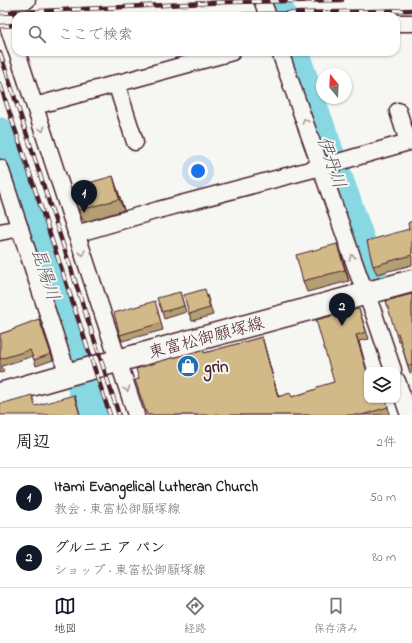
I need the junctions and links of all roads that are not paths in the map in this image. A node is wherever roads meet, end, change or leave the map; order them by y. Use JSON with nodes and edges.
{"nodes":[{"id":1,"x":27,"y":0,"type":"edge"},
{"id":2,"x":262,"y":0,"type":"edge"},
{"id":3,"x":0,"y":2,"type":"edge"},
{"id":4,"x":266,"y":12,"type":"edge"},
{"id":5,"x":400,"y":23,"type":"edge"},
{"id":6,"x":412,"y":23,"type":"edge"},
{"id":7,"x":12,"y":35,"type":"edge"},
{"id":8,"x":19,"y":56,"type":"edge"},
{"id":9,"x":217,"y":56,"type":"edge"},
{"id":10,"x":282,"y":56,"type":"edge"},
{"id":11,"x":116,"y":83,"type":"junction"},
{"id":12,"x":35,"y":106,"type":"junction"},
{"id":13,"x":398,"y":111,"type":"dead end"},
{"id":14,"x":410,"y":141,"type":"edge"},
{"id":15,"x":135,"y":142,"type":"dead end"},
{"id":16,"x":328,"y":165,"type":"junction"},
{"id":17,"x":0,"y":168,"type":"edge"},
{"id":18,"x":20,"y":228,"type":"junction"},
{"id":19,"x":0,"y":232,"type":"edge"},
{"id":20,"x":76,"y":234,"type":"junction"},
{"id":21,"x":412,"y":281,"type":"edge"},
{"id":22,"x":366,"y":294,"type":"junction"},
{"id":23,"x":118,"y":361,"type":"junction"},
{"id":24,"x":392,"y":367,"type":"edge"},
{"id":25,"x":75,"y":373,"type":"junction"},
{"id":26,"x":400,"y":390,"type":"edge"},
{"id":27,"x":0,"y":394,"type":"edge"},
{"id":28,"x":136,"y":415,"type":"edge"},
{"id":29,"x":409,"y":415,"type":"edge"}],
"edges":[{"from":1,"to":3,"type":"street"},
{"from":2,"to":4,"type":"street"},
{"from":3,"to":7,"type":"street"},
{"from":5,"to":6,"type":"street"},
{"from":8,"to":12,"type":"street"},
{"from":9,"to":11,"type":"street"},
{"from":16,"to":10,"type":"street","one_way":true},
{"from":11,"to":12,"type":"street"},
{"from":11,"to":15,"type":"street"},
{"from":12,"to":20,"type":"street","one_way":true},
{"from":13,"to":14,"type":"street"},
{"from":14,"to":16,"type":"street"},
{"from":16,"to":20,"type":"street"},
{"from":22,"to":16,"type":"street","one_way":true},
{"from":17,"to":18,"type":"street"},
{"from":18,"to":19,"type":"street"},
{"from":18,"to":25,"type":"street"},
{"from":20,"to":23,"type":"street","one_way":true},
{"from":21,"to":22,"type":"main road","name":"東富松御願塚線"},
{"from":22,"to":23,"type":"main road","name":"東富松御願塚線"},
{"from":22,"to":24,"type":"street"},
{"from":23,"to":25,"type":"main road","name":"東富松御願塚線"},
{"from":23,"to":28,"type":"street","one_way":true},
{"from":25,"to":27,"type":"main road","name":"東富松御願塚線"},
{"from":26,"to":29,"type":"street"}]}
